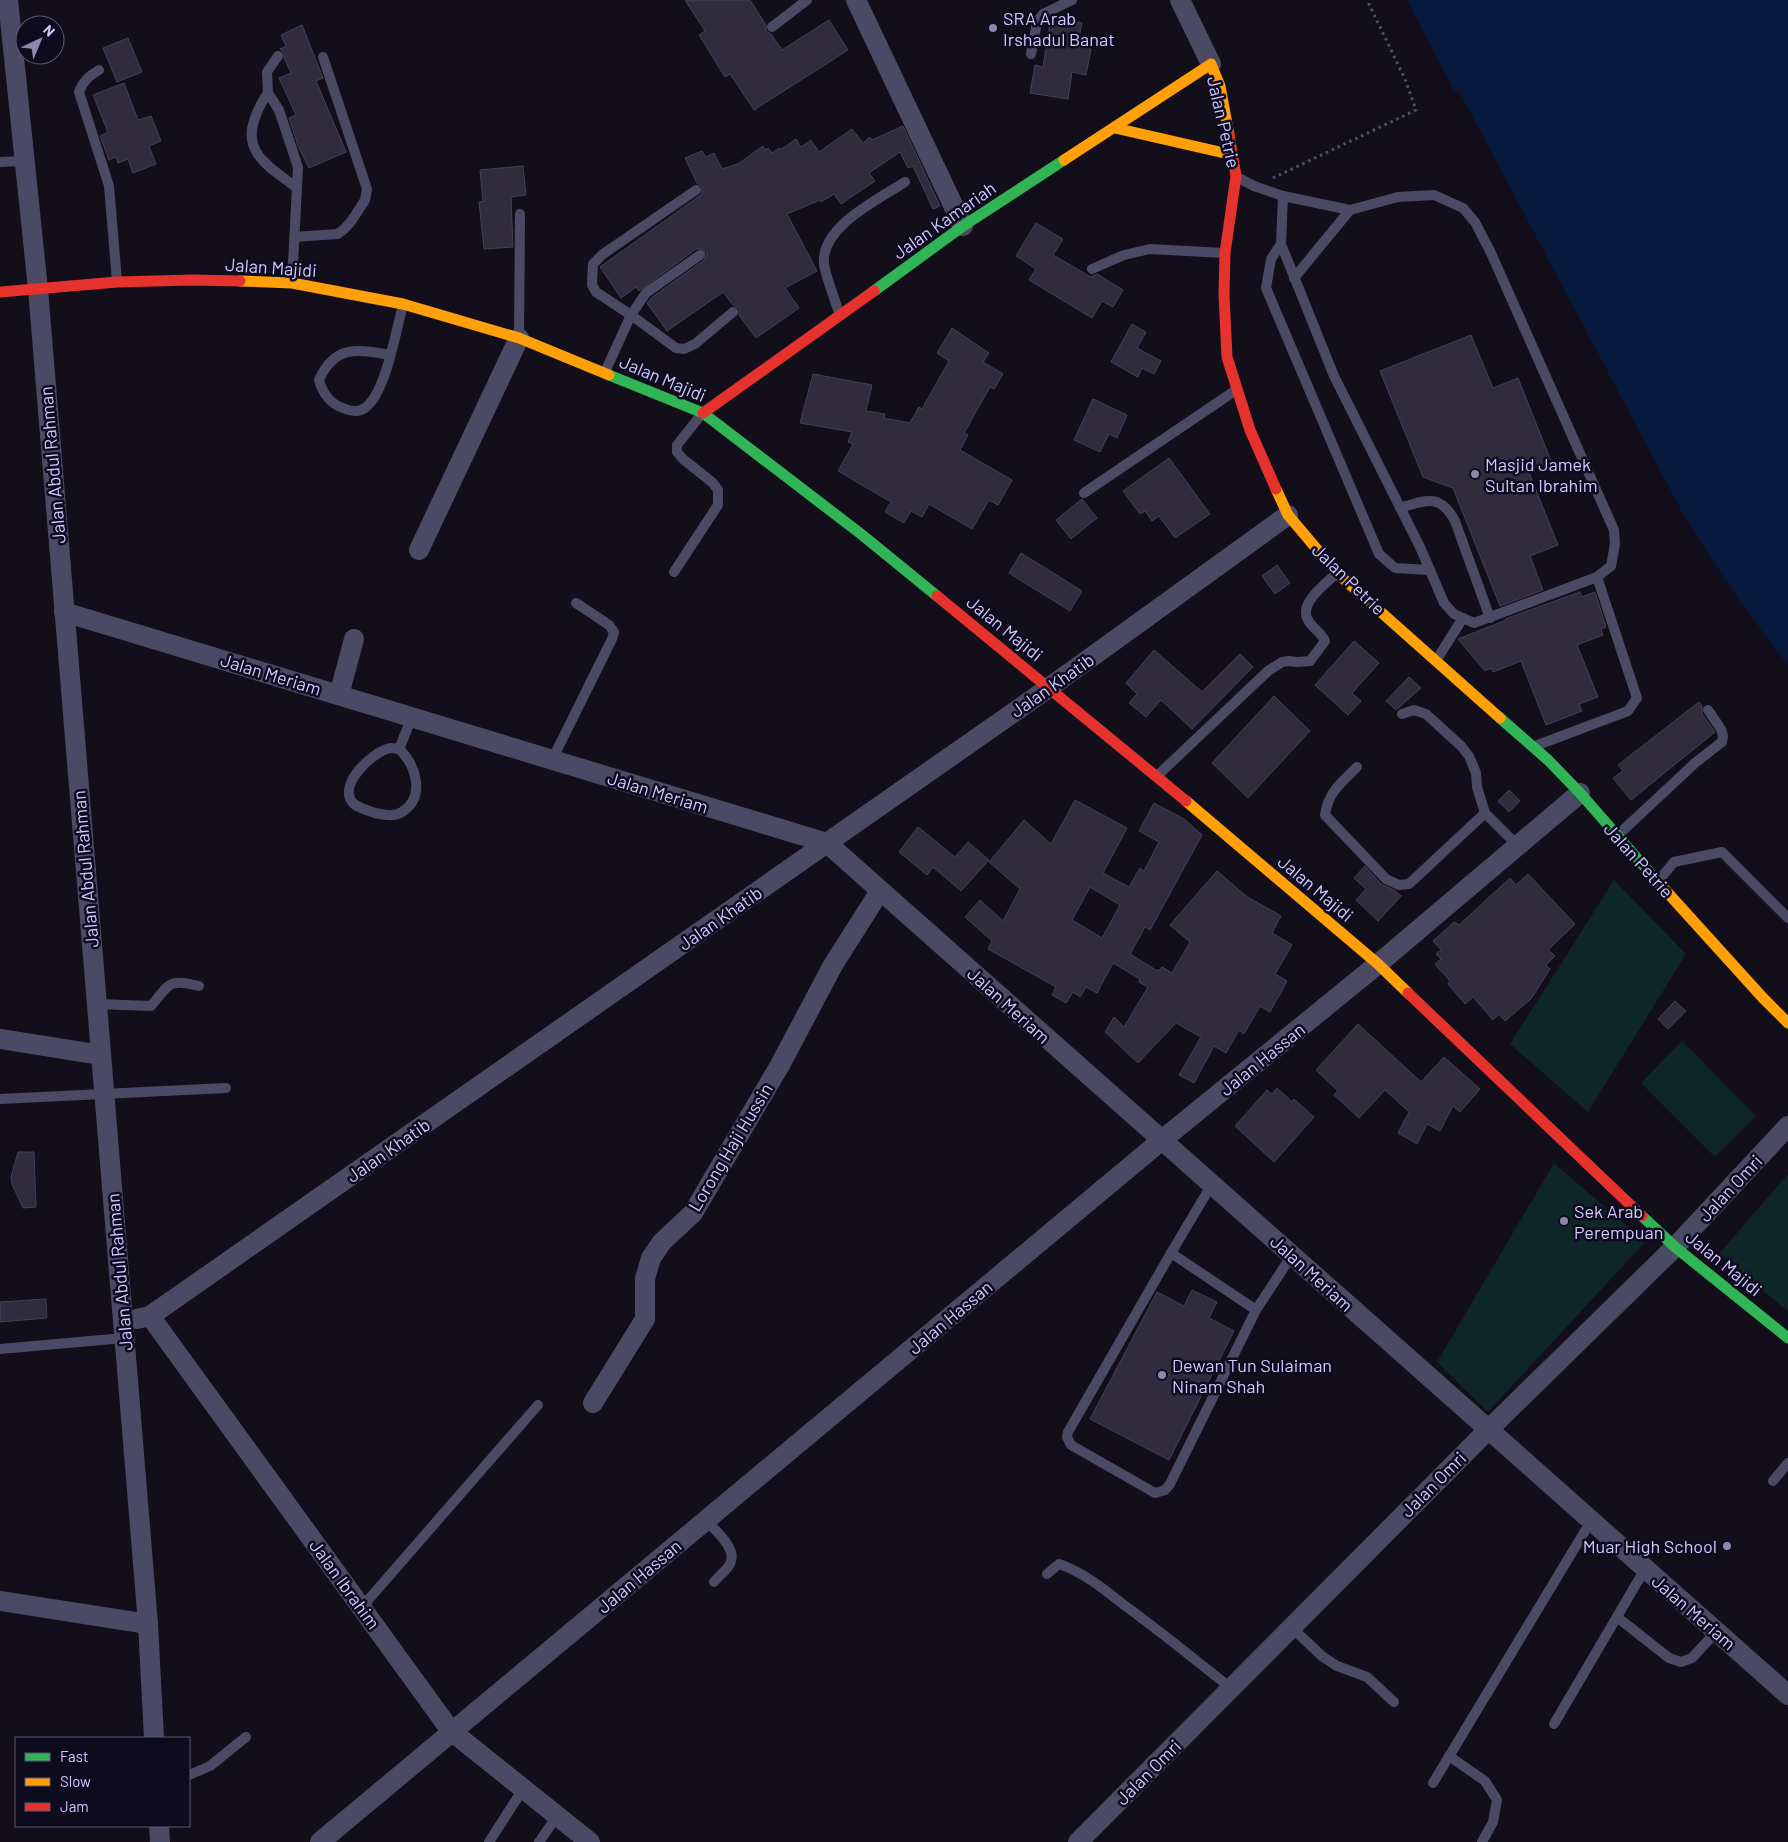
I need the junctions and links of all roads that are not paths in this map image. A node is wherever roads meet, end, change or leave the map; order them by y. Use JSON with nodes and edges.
{"nodes":[{"id":1,"x":8,"y":0,"type":"edge"},
{"id":2,"x":807,"y":0,"type":"edge"},
{"id":3,"x":856,"y":0,"type":"edge"},
{"id":4,"x":1072,"y":0,"type":"edge"},
{"id":5,"x":1180,"y":0,"type":"edge"},
{"id":6,"x":6,"y":27,"type":"edge"},
{"id":7,"x":772,"y":27,"type":"dead end"},
{"id":8,"x":1031,"y":54,"type":"dead end"},
{"id":9,"x":278,"y":56,"type":"dead end"},
{"id":10,"x":323,"y":57,"type":"dead end"},
{"id":11,"x":1210,"y":64,"type":"junction"},
{"id":12,"x":99,"y":70,"type":"dead end"},
{"id":13,"x":268,"y":93,"type":"junction"},
{"id":14,"x":1114,"y":128,"type":"junction"},
{"id":15,"x":1233,"y":155,"type":"junction"},
{"id":16,"x":26,"y":161,"type":"junction"},
{"id":17,"x":0,"y":162,"type":"edge"},
{"id":18,"x":1236,"y":176,"type":"junction"},
{"id":19,"x":905,"y":182,"type":"dead end"},
{"id":20,"x":298,"y":188,"type":"junction"},
{"id":21,"x":696,"y":190,"type":"dead end"},
{"id":22,"x":1283,"y":196,"type":"junction"},
{"id":23,"x":1350,"y":210,"type":"junction"},
{"id":24,"x":520,"y":214,"type":"dead end"},
{"id":25,"x":963,"y":226,"type":"junction"},
{"id":26,"x":295,"y":237,"type":"junction"},
{"id":27,"x":1280,"y":244,"type":"junction"},
{"id":28,"x":1225,"y":253,"type":"junction"},
{"id":29,"x":700,"y":256,"type":"dead end"},
{"id":30,"x":1092,"y":269,"type":"dead end"},
{"id":31,"x":1294,"y":278,"type":"junction"},
{"id":32,"x":117,"y":282,"type":"junction"},
{"id":33,"x":292,"y":283,"type":"junction"},
{"id":34,"x":38,"y":289,"type":"junction"},
{"id":35,"x":0,"y":292,"type":"edge"},
{"id":36,"x":403,"y":304,"type":"junction"},
{"id":37,"x":733,"y":312,"type":"dead end"},
{"id":38,"x":631,"y":315,"type":"junction"},
{"id":39,"x":840,"y":316,"type":"junction"},
{"id":40,"x":519,"y":338,"type":"junction"},
{"id":41,"x":389,"y":355,"type":"junction"},
{"id":42,"x":605,"y":373,"type":"junction"},
{"id":43,"x":1237,"y":389,"type":"junction"},
{"id":44,"x":703,"y":413,"type":"junction"},
{"id":45,"x":1084,"y":493,"type":"dead end"},
{"id":46,"x":1400,"y":508,"type":"junction"},
{"id":47,"x":1288,"y":516,"type":"junction"},
{"id":48,"x":420,"y":550,"type":"dead end"},
{"id":49,"x":1430,"y":570,"type":"junction"},
{"id":50,"x":674,"y":572,"type":"dead end"},
{"id":51,"x":1337,"y":572,"type":"junction"},
{"id":52,"x":1596,"y":577,"type":"junction"},
{"id":53,"x":576,"y":603,"type":"dead end"},
{"id":54,"x":64,"y":612,"type":"junction"},
{"id":55,"x":1463,"y":618,"type":"junction"},
{"id":56,"x":1490,"y":618,"type":"junction"},
{"id":57,"x":354,"y":639,"type":"dead end"},
{"id":58,"x":1436,"y":660,"type":"junction"},
{"id":59,"x":1050,"y":687,"type":"junction"},
{"id":60,"x":339,"y":695,"type":"junction"},
{"id":61,"x":1708,"y":710,"type":"dead end"},
{"id":62,"x":1402,"y":714,"type":"dead end"},
{"id":63,"x":412,"y":717,"type":"junction"},
{"id":64,"x":1533,"y":747,"type":"junction"},
{"id":65,"x":399,"y":749,"type":"junction"},
{"id":66,"x":552,"y":760,"type":"junction"},
{"id":67,"x":1357,"y":767,"type":"dead end"},
{"id":68,"x":1157,"y":776,"type":"junction"},
{"id":69,"x":1580,"y":792,"type":"junction"},
{"id":70,"x":1484,"y":813,"type":"junction"},
{"id":71,"x":1616,"y":836,"type":"junction"},
{"id":72,"x":827,"y":843,"type":"junction"},
{"id":73,"x":1517,"y":845,"type":"junction"},
{"id":74,"x":1658,"y":881,"type":"junction"},
{"id":75,"x":880,"y":891,"type":"junction"},
{"id":76,"x":1788,"y":918,"type":"edge"},
{"id":77,"x":1378,"y":964,"type":"junction"},
{"id":78,"x":199,"y":986,"type":"dead end"},
{"id":79,"x":97,"y":1004,"type":"junction"},
{"id":80,"x":1788,"y":1023,"type":"edge"},
{"id":81,"x":0,"y":1039,"type":"edge"},
{"id":82,"x":101,"y":1055,"type":"junction"},
{"id":83,"x":226,"y":1088,"type":"dead end"},
{"id":84,"x":104,"y":1094,"type":"junction"},
{"id":85,"x":0,"y":1099,"type":"edge"},
{"id":86,"x":1788,"y":1126,"type":"edge"},
{"id":87,"x":1162,"y":1140,"type":"junction"},
{"id":88,"x":1212,"y":1184,"type":"junction"},
{"id":89,"x":1675,"y":1247,"type":"junction"},
{"id":90,"x":1171,"y":1252,"type":"junction"},
{"id":91,"x":1292,"y":1255,"type":"junction"},
{"id":92,"x":1256,"y":1310,"type":"junction"},
{"id":93,"x":150,"y":1316,"type":"junction"},
{"id":94,"x":124,"y":1330,"type":"junction"},
{"id":95,"x":1788,"y":1338,"type":"edge"},
{"id":96,"x":0,"y":1349,"type":"edge"},
{"id":97,"x":593,"y":1403,"type":"dead end"},
{"id":98,"x":538,"y":1405,"type":"dead end"},
{"id":99,"x":1488,"y":1430,"type":"junction"},
{"id":100,"x":1788,"y":1463,"type":"edge"},
{"id":101,"x":1772,"y":1481,"type":"dead end"},
{"id":102,"x":706,"y":1520,"type":"junction"},
{"id":103,"x":1591,"y":1521,"type":"junction"},
{"id":104,"x":1645,"y":1568,"type":"junction"},
{"id":105,"x":1047,"y":1574,"type":"dead end"},
{"id":106,"x":714,"y":1582,"type":"dead end"},
{"id":107,"x":0,"y":1601,"type":"edge"},
{"id":108,"x":362,"y":1607,"type":"junction"},
{"id":109,"x":1617,"y":1617,"type":"junction"},
{"id":110,"x":148,"y":1624,"type":"junction"},
{"id":111,"x":1291,"y":1627,"type":"junction"},
{"id":112,"x":1716,"y":1632,"type":"junction"},
{"id":113,"x":1231,"y":1688,"type":"junction"},
{"id":114,"x":1788,"y":1695,"type":"edge"},
{"id":115,"x":1394,"y":1702,"type":"dead end"},
{"id":116,"x":1554,"y":1724,"type":"dead end"},
{"id":117,"x":451,"y":1731,"type":"junction"},
{"id":118,"x":154,"y":1737,"type":"edge"},
{"id":119,"x":246,"y":1737,"type":"dead end"},
{"id":120,"x":1449,"y":1756,"type":"junction"},
{"id":121,"x":190,"y":1776,"type":"edge"},
{"id":122,"x":1433,"y":1783,"type":"dead end"},
{"id":123,"x":524,"y":1789,"type":"junction"},
{"id":124,"x":557,"y":1816,"type":"junction"},
{"id":125,"x":159,"y":1827,"type":"edge"},
{"id":126,"x":160,"y":1842,"type":"edge"},
{"id":127,"x":320,"y":1842,"type":"edge"},
{"id":128,"x":489,"y":1842,"type":"edge"},
{"id":129,"x":539,"y":1842,"type":"edge"},
{"id":130,"x":590,"y":1842,"type":"edge"},
{"id":131,"x":1078,"y":1842,"type":"edge"},
{"id":132,"x":1482,"y":1842,"type":"edge"}],
"edges":[{"from":1,"to":6,"type":"street","name":"Jalan Abdul Rahman"},
{"from":2,"to":7,"type":"lane"},
{"from":3,"to":25,"type":"street"},
{"from":4,"to":8,"type":"lane"},
{"from":5,"to":11,"type":"street","name":"Jalan Petrie"},
{"from":6,"to":16,"type":"street","name":"Jalan Abdul Rahman"},
{"from":9,"to":13,"type":"lane"},
{"from":10,"to":26,"type":"lane"},
{"from":11,"to":14,"type":"street","name":"Jalan Kamariah"},
{"from":11,"to":15,"type":"street","name":"Jalan Petrie"},
{"from":12,"to":32,"type":"lane"},
{"from":13,"to":20,"type":"lane"},
{"from":13,"to":20,"type":"lane"},
{"from":14,"to":15,"type":"street"},
{"from":14,"to":25,"type":"street","name":"Jalan Kamariah"},
{"from":15,"to":18,"type":"street","name":"Jalan Petrie"},
{"from":16,"to":17,"type":"lane"},
{"from":16,"to":34,"type":"street","name":"Jalan Abdul Rahman"},
{"from":18,"to":22,"type":"lane"},
{"from":18,"to":28,"type":"street","name":"Jalan Petrie"},
{"from":19,"to":39,"type":"lane"},
{"from":20,"to":26,"type":"lane"},
{"from":21,"to":38,"type":"lane"},
{"from":22,"to":23,"type":"lane"},
{"from":22,"to":27,"type":"lane"},
{"from":23,"to":31,"type":"lane"},
{"from":23,"to":52,"type":"lane"},
{"from":24,"to":40,"type":"lane"},
{"from":25,"to":39,"type":"street","name":"Jalan Kamariah"},
{"from":26,"to":33,"type":"lane"},
{"from":27,"to":31,"type":"lane"},
{"from":27,"to":49,"type":"lane"},
{"from":28,"to":30,"type":"lane"},
{"from":28,"to":43,"type":"street","name":"Jalan Petrie"},
{"from":29,"to":38,"type":"lane"},
{"from":31,"to":46,"type":"lane"},
{"from":32,"to":33,"type":"street","name":"Jalan Majidi"},
{"from":32,"to":34,"type":"street","name":"Jalan Majidi"},
{"from":33,"to":36,"type":"street","name":"Jalan Majidi"},
{"from":34,"to":35,"type":"street","name":"Jalan Majidi"},
{"from":34,"to":54,"type":"street","name":"Jalan Abdul Rahman"},
{"from":36,"to":40,"type":"street","name":"Jalan Majidi"},
{"from":36,"to":41,"type":"lane"},
{"from":37,"to":38,"type":"lane"},
{"from":38,"to":42,"type":"lane"},
{"from":39,"to":44,"type":"street","name":"Jalan Kamariah"},
{"from":40,"to":42,"type":"street","name":"Jalan Majidi"},
{"from":40,"to":48,"type":"street"},
{"from":41,"to":41,"type":"lane"},
{"from":42,"to":44,"type":"street","name":"Jalan Majidi"},
{"from":43,"to":45,"type":"lane"},
{"from":43,"to":47,"type":"street","name":"Jalan Petrie"},
{"from":44,"to":50,"type":"lane"},
{"from":44,"to":59,"type":"street","name":"Jalan Majidi"},
{"from":46,"to":49,"type":"lane"},
{"from":46,"to":56,"type":"lane"},
{"from":47,"to":51,"type":"street","name":"Jalan Petrie"},
{"from":47,"to":59,"type":"street","name":"Jalan Khatib"},
{"from":49,"to":55,"type":"lane"},
{"from":51,"to":58,"type":"street","name":"Jalan Petrie"},
{"from":51,"to":68,"type":"lane"},
{"from":52,"to":56,"type":"lane"},
{"from":52,"to":64,"type":"lane"},
{"from":53,"to":66,"type":"lane"},
{"from":54,"to":60,"type":"street","name":"Jalan Meriam"},
{"from":54,"to":79,"type":"street","name":"Jalan Abdul Rahman"},
{"from":55,"to":56,"type":"lane"},
{"from":55,"to":58,"type":"lane"},
{"from":57,"to":60,"type":"street"},
{"from":58,"to":64,"type":"street","name":"Jalan Petrie"},
{"from":59,"to":68,"type":"street","name":"Jalan Majidi"},
{"from":59,"to":72,"type":"street","name":"Jalan Khatib"},
{"from":60,"to":63,"type":"street","name":"Jalan Meriam"},
{"from":61,"to":71,"type":"lane"},
{"from":62,"to":70,"type":"lane"},
{"from":63,"to":65,"type":"lane"},
{"from":63,"to":66,"type":"street","name":"Jalan Meriam"},
{"from":64,"to":69,"type":"street","name":"Jalan Petrie"},
{"from":65,"to":65,"type":"lane"},
{"from":66,"to":72,"type":"street","name":"Jalan Meriam"},
{"from":67,"to":70,"type":"lane"},
{"from":68,"to":77,"type":"street","name":"Jalan Majidi"},
{"from":69,"to":71,"type":"street","name":"Jalan Petrie"},
{"from":69,"to":73,"type":"street","name":"Jalan Hassan"},
{"from":70,"to":73,"type":"lane"},
{"from":71,"to":74,"type":"street","name":"Jalan Petrie"},
{"from":72,"to":75,"type":"street","name":"Jalan Meriam"},
{"from":72,"to":93,"type":"street","name":"Jalan Khatib"},
{"from":73,"to":77,"type":"street","name":"Jalan Hassan"},
{"from":74,"to":76,"type":"lane"},
{"from":74,"to":80,"type":"street","name":"Jalan Petrie"},
{"from":75,"to":87,"type":"street","name":"Jalan Meriam"},
{"from":75,"to":97,"type":"street","name":"Lorong Haji Hussin"},
{"from":77,"to":87,"type":"street","name":"Jalan Hassan"},
{"from":77,"to":89,"type":"street","name":"Jalan Majidi"},
{"from":78,"to":79,"type":"lane"},
{"from":79,"to":82,"type":"street","name":"Jalan Abdul Rahman"},
{"from":81,"to":82,"type":"street"},
{"from":82,"to":84,"type":"street","name":"Jalan Abdul Rahman"},
{"from":83,"to":84,"type":"lane"},
{"from":84,"to":85,"type":"lane"},
{"from":84,"to":94,"type":"street","name":"Jalan Abdul Rahman"},
{"from":86,"to":89,"type":"street","name":"Jalan Omri"},
{"from":87,"to":88,"type":"street","name":"Jalan Meriam"},
{"from":87,"to":102,"type":"street","name":"Jalan Hassan"},
{"from":88,"to":90,"type":"lane"},
{"from":88,"to":91,"type":"street","name":"Jalan Meriam"},
{"from":89,"to":95,"type":"street","name":"Jalan Majidi"},
{"from":89,"to":99,"type":"street","name":"Jalan Omri"},
{"from":90,"to":92,"type":"lane"},
{"from":90,"to":92,"type":"lane"},
{"from":91,"to":92,"type":"lane"},
{"from":91,"to":99,"type":"street","name":"Jalan Meriam"},
{"from":93,"to":94,"type":"street"},
{"from":93,"to":108,"type":"street","name":"Jalan Ibrahim"},
{"from":94,"to":96,"type":"lane"},
{"from":94,"to":110,"type":"street","name":"Jalan Abdul Rahman"},
{"from":98,"to":108,"type":"lane"},
{"from":99,"to":103,"type":"street","name":"Jalan Meriam"},
{"from":99,"to":111,"type":"street","name":"Jalan Omri"},
{"from":100,"to":101,"type":"lane"},
{"from":102,"to":106,"type":"lane"},
{"from":102,"to":117,"type":"street","name":"Jalan Hassan"},
{"from":103,"to":104,"type":"street","name":"Jalan Meriam"},
{"from":103,"to":120,"type":"lane"},
{"from":104,"to":109,"type":"lane"},
{"from":104,"to":112,"type":"street","name":"Jalan Meriam"},
{"from":105,"to":113,"type":"lane"},
{"from":107,"to":110,"type":"street"},
{"from":108,"to":117,"type":"street","name":"Jalan Ibrahim"},
{"from":109,"to":112,"type":"lane"},
{"from":109,"to":116,"type":"lane"},
{"from":110,"to":118,"type":"street","name":"Jalan Abdul Rahman"},
{"from":111,"to":113,"type":"street","name":"Jalan Omri"},
{"from":111,"to":115,"type":"lane"},
{"from":112,"to":114,"type":"street","name":"Jalan Meriam"},
{"from":113,"to":131,"type":"street","name":"Jalan Omri"},
{"from":117,"to":123,"type":"street","name":"Jalan Ibrahim"},
{"from":117,"to":127,"type":"street","name":"Jalan Hassan"},
{"from":119,"to":121,"type":"lane"},
{"from":120,"to":122,"type":"lane"},
{"from":120,"to":132,"type":"lane"},
{"from":123,"to":124,"type":"street","name":"Jalan Ibrahim"},
{"from":123,"to":128,"type":"lane"},
{"from":124,"to":129,"type":"lane"},
{"from":124,"to":130,"type":"street","name":"Jalan Ibrahim"},
{"from":125,"to":126,"type":"street"}]}
